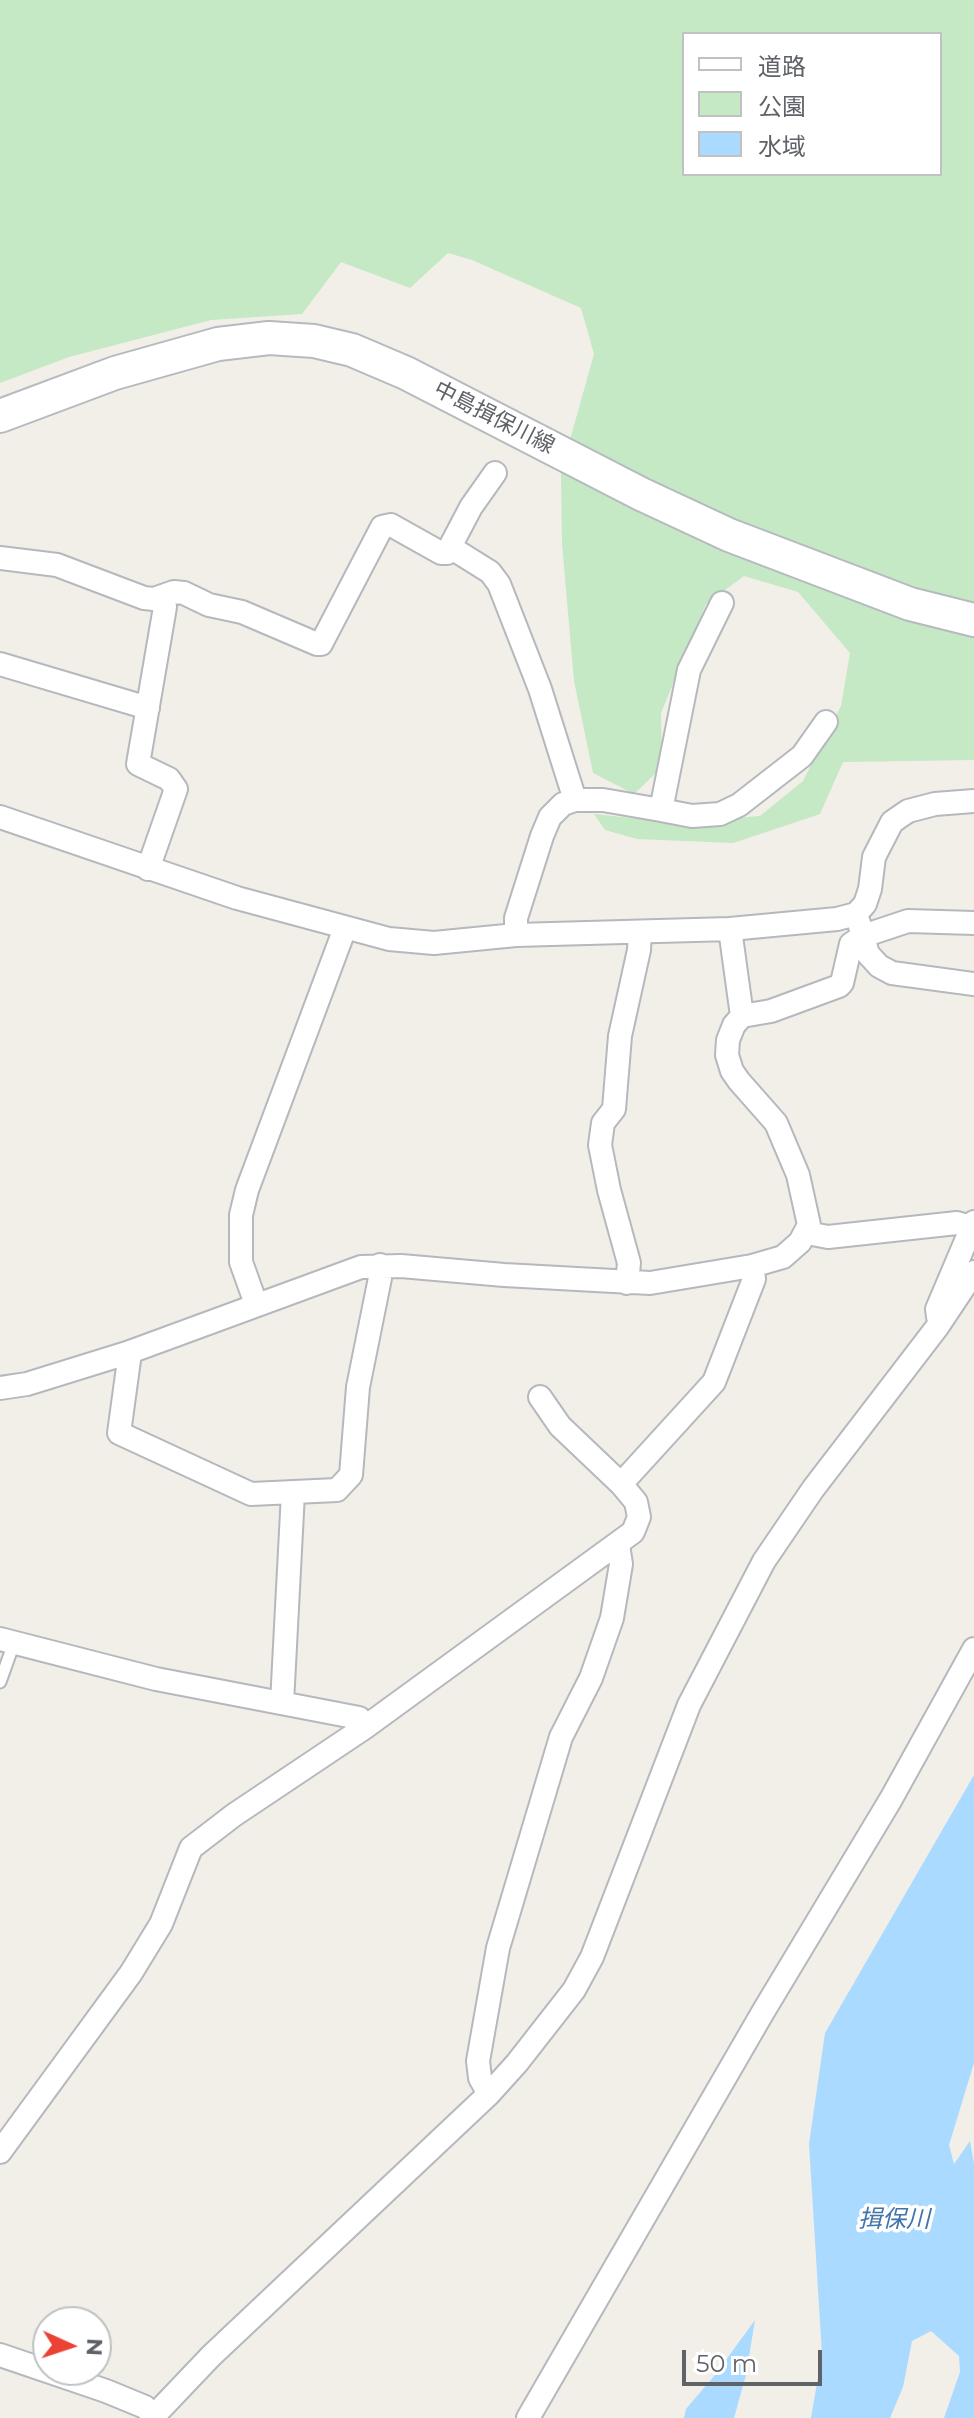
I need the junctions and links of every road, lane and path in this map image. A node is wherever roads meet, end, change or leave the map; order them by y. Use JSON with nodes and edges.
{"nodes":[{"id":1,"x":0,"y":416,"type":"edge"},
{"id":2,"x":495,"y":473,"type":"dead end"},
{"id":3,"x":450,"y":547,"type":"junction"},
{"id":4,"x":0,"y":558,"type":"edge"},
{"id":5,"x":162,"y":596,"type":"junction"},
{"id":6,"x":722,"y":603,"type":"dead end"},
{"id":7,"x":974,"y":620,"type":"edge"},
{"id":8,"x":0,"y":664,"type":"edge"},
{"id":9,"x":148,"y":708,"type":"junction"},
{"id":10,"x":826,"y":722,"type":"dead end"},
{"id":11,"x":575,"y":800,"type":"junction"},
{"id":12,"x":974,"y":801,"type":"edge"},
{"id":13,"x":661,"y":810,"type":"junction"},
{"id":14,"x":0,"y":817,"type":"edge"},
{"id":15,"x":148,"y":869,"type":"junction"},
{"id":16,"x":856,"y":914,"type":"junction"},
{"id":17,"x":974,"y":923,"type":"edge"},
{"id":18,"x":345,"y":928,"type":"junction"},
{"id":19,"x":730,"y":929,"type":"junction"},
{"id":20,"x":640,"y":932,"type":"junction"},
{"id":21,"x":516,"y":935,"type":"junction"},
{"id":22,"x":863,"y":936,"type":"junction"},
{"id":23,"x":974,"y":984,"type":"edge"},
{"id":24,"x":742,"y":1016,"type":"junction"},
{"id":25,"x":972,"y":1224,"type":"edge"},
{"id":26,"x":807,"y":1233,"type":"junction"},
{"id":27,"x":380,"y":1265,"type":"junction"},
{"id":28,"x":752,"y":1266,"type":"junction"},
{"id":29,"x":974,"y":1272,"type":"edge"},
{"id":30,"x":627,"y":1283,"type":"junction"},
{"id":31,"x":256,"y":1304,"type":"junction"},
{"id":32,"x":938,"y":1326,"type":"junction"},
{"id":33,"x":127,"y":1353,"type":"junction"},
{"id":34,"x":0,"y":1388,"type":"edge"},
{"id":35,"x":540,"y":1397,"type":"dead end"},
{"id":36,"x":621,"y":1484,"type":"junction"},
{"id":37,"x":293,"y":1493,"type":"junction"},
{"id":38,"x":618,"y":1545,"type":"junction"},
{"id":39,"x":7,"y":1641,"type":"edge"},
{"id":40,"x":974,"y":1649,"type":"edge"},
{"id":41,"x":0,"y":1682,"type":"edge"},
{"id":42,"x":282,"y":1703,"type":"junction"},
{"id":43,"x":364,"y":1728,"type":"junction"},
{"id":44,"x":489,"y":2094,"type":"junction"},
{"id":45,"x":0,"y":2152,"type":"edge"},
{"id":46,"x":0,"y":2355,"type":"edge"},
{"id":47,"x":153,"y":2417,"type":"edge"},
{"id":48,"x":528,"y":2418,"type":"edge"}],
"edges":[{"from":1,"to":7,"type":"main road","name":"中島揖保川線"},
{"from":2,"to":3,"type":"street"},
{"from":3,"to":5,"type":"street"},
{"from":3,"to":11,"type":"street"},
{"from":4,"to":5,"type":"street"},
{"from":5,"to":9,"type":"street"},
{"from":6,"to":13,"type":"street"},
{"from":8,"to":9,"type":"street"},
{"from":9,"to":15,"type":"street"},
{"from":10,"to":13,"type":"street"},
{"from":11,"to":13,"type":"street"},
{"from":11,"to":21,"type":"street"},
{"from":12,"to":16,"type":"street"},
{"from":14,"to":15,"type":"street"},
{"from":15,"to":18,"type":"street"},
{"from":16,"to":19,"type":"street"},
{"from":16,"to":22,"type":"street"},
{"from":17,"to":22,"type":"street"},
{"from":18,"to":21,"type":"street"},
{"from":18,"to":31,"type":"street"},
{"from":19,"to":20,"type":"street"},
{"from":19,"to":24,"type":"street"},
{"from":20,"to":21,"type":"street"},
{"from":20,"to":30,"type":"street"},
{"from":22,"to":23,"type":"street"},
{"from":22,"to":24,"type":"street"},
{"from":24,"to":26,"type":"street"},
{"from":25,"to":26,"type":"street"},
{"from":25,"to":32,"type":"street"},
{"from":26,"to":28,"type":"street"},
{"from":27,"to":30,"type":"street"},
{"from":27,"to":31,"type":"street"},
{"from":27,"to":37,"type":"street"},
{"from":28,"to":30,"type":"street"},
{"from":28,"to":36,"type":"street"},
{"from":29,"to":32,"type":"street"},
{"from":31,"to":33,"type":"street"},
{"from":32,"to":44,"type":"street"},
{"from":33,"to":34,"type":"street"},
{"from":33,"to":37,"type":"street"},
{"from":35,"to":36,"type":"street"},
{"from":36,"to":38,"type":"street"},
{"from":37,"to":42,"type":"street"},
{"from":38,"to":43,"type":"street"},
{"from":38,"to":44,"type":"street"},
{"from":39,"to":41,"type":"lane"},
{"from":39,"to":42,"type":"street"},
{"from":40,"to":48,"type":"street"},
{"from":42,"to":43,"type":"street"},
{"from":43,"to":45,"type":"street"},
{"from":44,"to":47,"type":"street"},
{"from":46,"to":47,"type":"street"}]}
